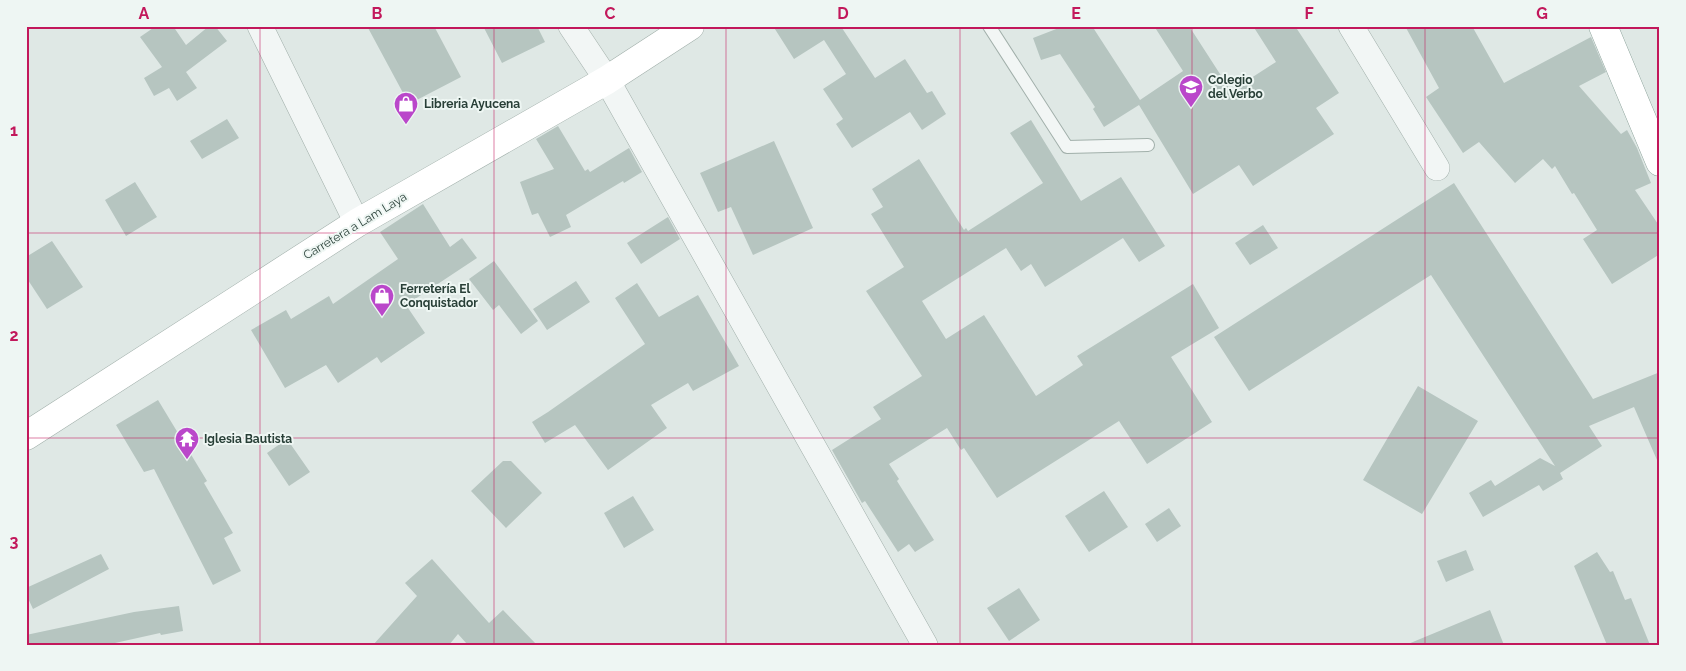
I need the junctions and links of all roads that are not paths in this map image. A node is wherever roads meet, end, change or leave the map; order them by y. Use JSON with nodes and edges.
{"nodes":[{"id":1,"x":260,"y":26,"type":"edge"},
{"id":2,"x":571,"y":26,"type":"edge"},
{"id":3,"x":690,"y":26,"type":"edge"},
{"id":4,"x":989,"y":26,"type":"edge"},
{"id":5,"x":1351,"y":26,"type":"edge"},
{"id":6,"x":1604,"y":26,"type":"edge"},
{"id":7,"x":607,"y":80,"type":"junction"},
{"id":8,"x":1148,"y":145,"type":"dead end"},
{"id":9,"x":1660,"y":162,"type":"edge"},
{"id":10,"x":1437,"y":168,"type":"dead end"},
{"id":11,"x":357,"y":223,"type":"junction"},
{"id":12,"x":26,"y":436,"type":"edge"},
{"id":13,"x":924,"y":645,"type":"edge"}],
"edges":[{"from":1,"to":11,"type":"street"},
{"from":2,"to":7,"type":"street"},
{"from":3,"to":7,"type":"main road","name":"Carretera a Lam Laya"},
{"from":4,"to":8,"type":"lane"},
{"from":5,"to":10,"type":"street"},
{"from":6,"to":9,"type":"main road"},
{"from":7,"to":11,"type":"main road","name":"Carretera a Lam Laya"},
{"from":7,"to":13,"type":"street"},
{"from":11,"to":12,"type":"main road","name":"Carretera a Lam Laya"}]}
